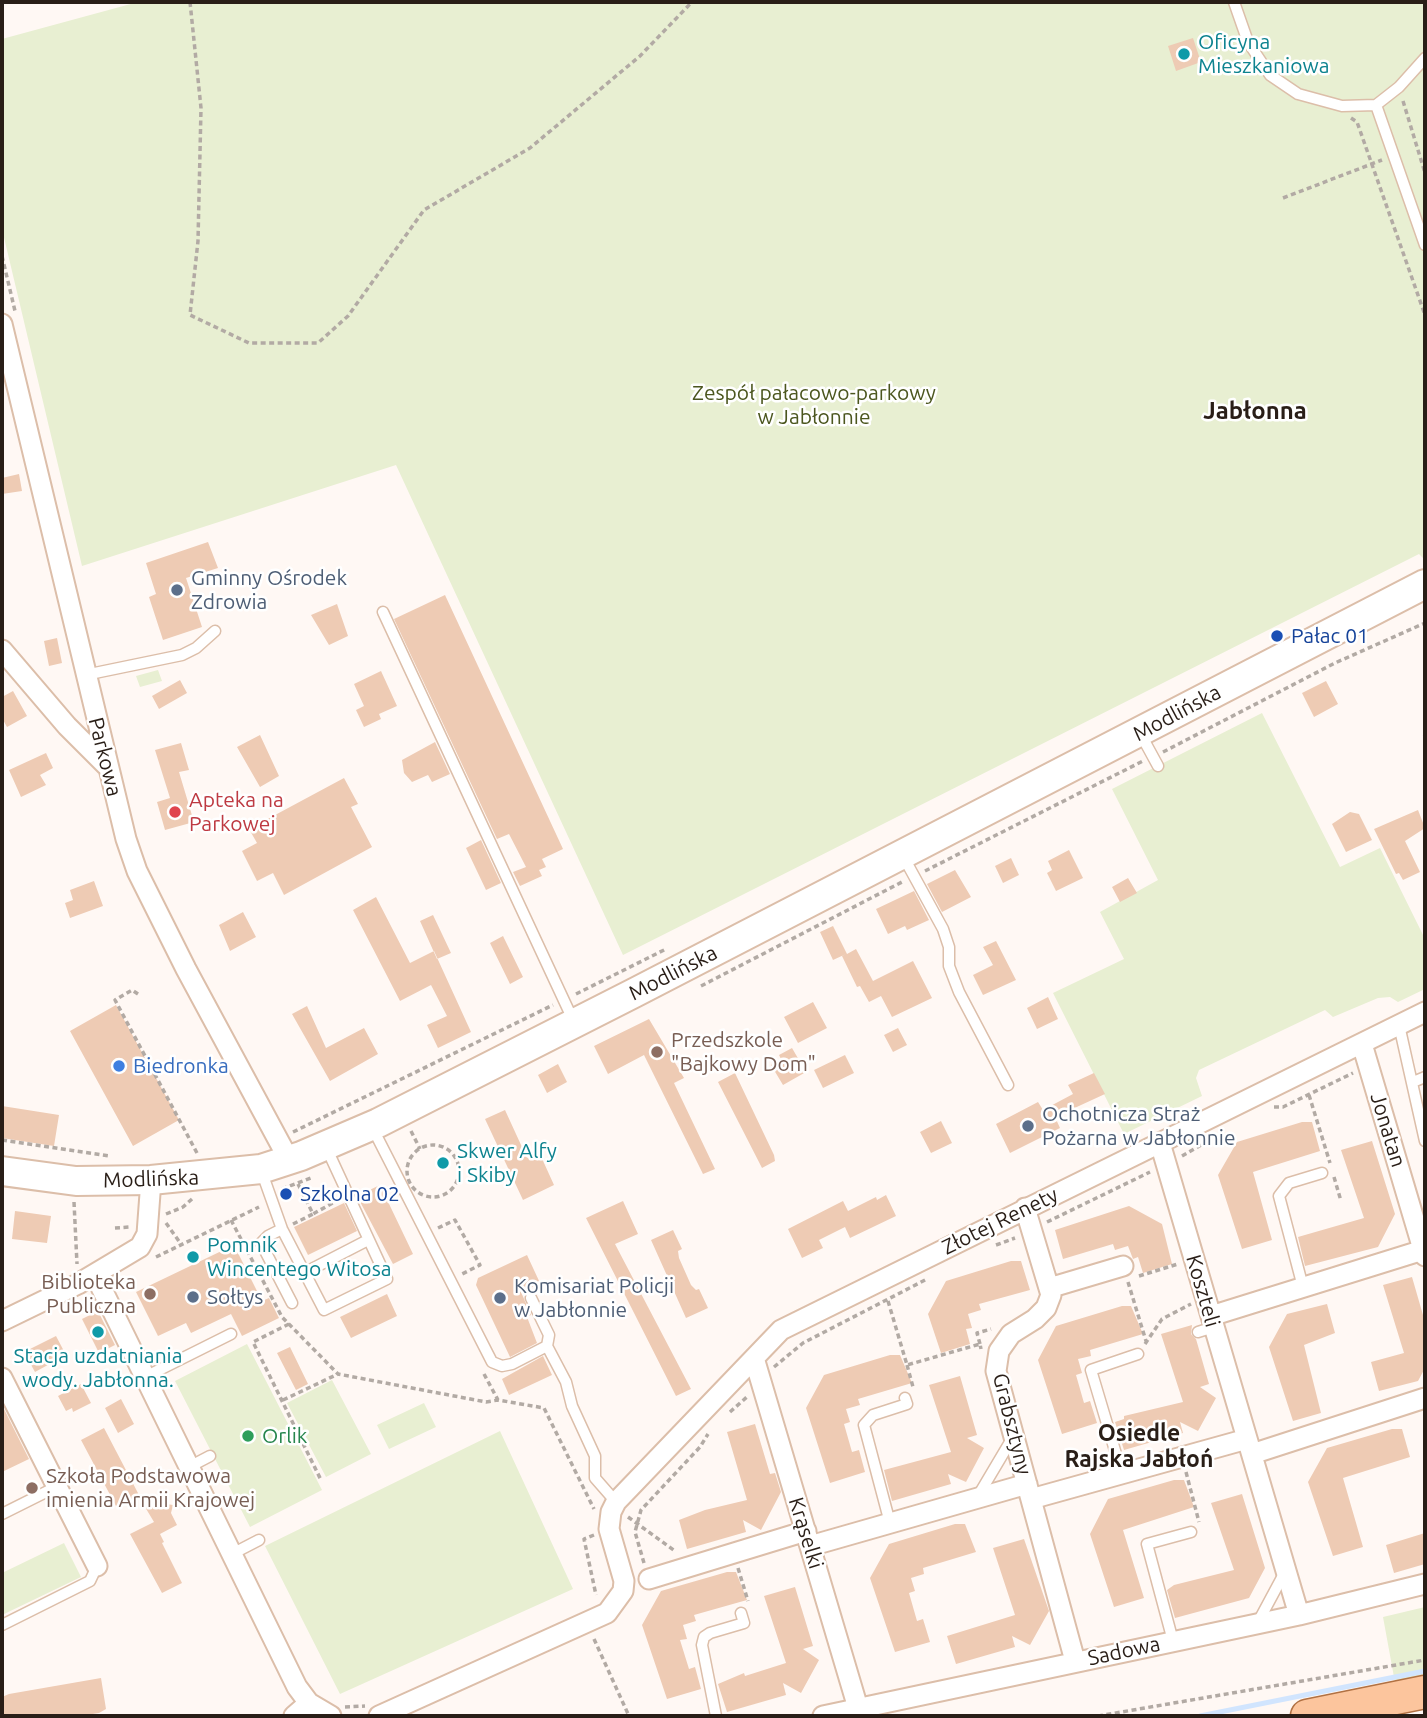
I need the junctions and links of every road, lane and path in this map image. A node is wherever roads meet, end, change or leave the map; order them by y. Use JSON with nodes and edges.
{"nodes":[{"id":1,"x":190,"y":2,"type":"edge"},
{"id":2,"x":692,"y":2,"type":"edge"},
{"id":3,"x":1233,"y":3,"type":"edge"},
{"id":4,"x":1237,"y":37,"type":"dead end"},
{"id":5,"x":1206,"y":47,"type":"dead end"},
{"id":6,"x":1425,"y":58,"type":"edge"},
{"id":7,"x":1407,"y":91,"type":"dead end"},
{"id":8,"x":1376,"y":104,"type":"junction"},
{"id":9,"x":1345,"y":114,"type":"dead end"},
{"id":10,"x":1394,"y":155,"type":"junction"},
{"id":11,"x":1372,"y":163,"type":"junction"},
{"id":12,"x":1425,"y":173,"type":"edge"},
{"id":13,"x":1283,"y":198,"type":"dead end"},
{"id":14,"x":1425,"y":245,"type":"edge"},
{"id":15,"x":2,"y":256,"type":"edge"},
{"id":16,"x":2,"y":280,"type":"edge"},
{"id":17,"x":1425,"y":315,"type":"edge"},
{"id":18,"x":2,"y":324,"type":"edge"},
{"id":19,"x":1425,"y":583,"type":"edge"},
{"id":20,"x":1425,"y":604,"type":"edge"},
{"id":21,"x":383,"y":612,"type":"dead end"},
{"id":22,"x":1425,"y":623,"type":"edge"},
{"id":23,"x":215,"y":631,"type":"dead end"},
{"id":24,"x":1310,"y":645,"type":"junction"},
{"id":25,"x":2,"y":650,"type":"edge"},
{"id":26,"x":85,"y":676,"type":"junction"},
{"id":27,"x":1150,"y":752,"type":"junction"},
{"id":28,"x":106,"y":765,"type":"junction"},
{"id":29,"x":909,"y":866,"type":"junction"},
{"id":30,"x":689,"y":992,"type":"dead end"},
{"id":31,"x":138,"y":994,"type":"dead end"},
{"id":32,"x":1425,"y":1012,"type":"edge"},
{"id":33,"x":574,"y":1023,"type":"junction"},
{"id":34,"x":1399,"y":1025,"type":"junction"},
{"id":35,"x":1362,"y":1044,"type":"junction"},
{"id":36,"x":1369,"y":1066,"type":"junction"},
{"id":37,"x":1425,"y":1077,"type":"edge"},
{"id":38,"x":1413,"y":1082,"type":"junction"},
{"id":39,"x":1008,"y":1086,"type":"dead end"},
{"id":40,"x":1310,"y":1095,"type":"junction"},
{"id":41,"x":1264,"y":1108,"type":"dead end"},
{"id":42,"x":326,"y":1116,"type":"dead end"},
{"id":43,"x":421,"y":1126,"type":"dead end"},
{"id":44,"x":411,"y":1131,"type":"junction"},
{"id":45,"x":377,"y":1135,"type":"junction"},
{"id":46,"x":1209,"y":1138,"type":"dead end"},
{"id":47,"x":2,"y":1140,"type":"edge"},
{"id":48,"x":1425,"y":1141,"type":"edge"},
{"id":49,"x":1160,"y":1143,"type":"junction"},
{"id":50,"x":196,"y":1146,"type":"dead end"},
{"id":51,"x":326,"y":1146,"type":"junction"},
{"id":52,"x":288,"y":1148,"type":"junction"},
{"id":53,"x":419,"y":1149,"type":"junction"},
{"id":54,"x":118,"y":1156,"type":"dead end"},
{"id":55,"x":205,"y":1156,"type":"dead end"},
{"id":56,"x":194,"y":1157,"type":"dead end"},
{"id":57,"x":1166,"y":1164,"type":"junction"},
{"id":58,"x":261,"y":1170,"type":"junction"},
{"id":59,"x":2,"y":1171,"type":"edge"},
{"id":60,"x":1322,"y":1173,"type":"dead end"},
{"id":61,"x":151,"y":1180,"type":"junction"},
{"id":62,"x":418,"y":1192,"type":"junction"},
{"id":63,"x":347,"y":1195,"type":"junction"},
{"id":64,"x":74,"y":1196,"type":"dead end"},
{"id":65,"x":270,"y":1201,"type":"junction"},
{"id":66,"x":1341,"y":1201,"type":"dead end"},
{"id":67,"x":424,"y":1204,"type":"dead end"},
{"id":68,"x":1025,"y":1208,"type":"junction"},
{"id":69,"x":313,"y":1214,"type":"junction"},
{"id":70,"x":135,"y":1220,"type":"dead end"},
{"id":71,"x":231,"y":1220,"type":"junction"},
{"id":72,"x":161,"y":1222,"type":"dead end"},
{"id":73,"x":115,"y":1228,"type":"dead end"},
{"id":74,"x":282,"y":1229,"type":"junction"},
{"id":75,"x":436,"y":1229,"type":"dead end"},
{"id":76,"x":1027,"y":1234,"type":"junction"},
{"id":77,"x":368,"y":1240,"type":"junction"},
{"id":78,"x":181,"y":1244,"type":"junction"},
{"id":79,"x":986,"y":1248,"type":"dead end"},
{"id":80,"x":1424,"y":1253,"type":"edge"},
{"id":81,"x":146,"y":1262,"type":"dead end"},
{"id":82,"x":1186,"y":1262,"type":"dead end"},
{"id":83,"x":1123,"y":1266,"type":"dead end"},
{"id":84,"x":304,"y":1273,"type":"junction"},
{"id":85,"x":933,"y":1273,"type":"dead end"},
{"id":86,"x":87,"y":1279,"type":"junction"},
{"id":87,"x":450,"y":1280,"type":"junction"},
{"id":88,"x":1303,"y":1287,"type":"junction"},
{"id":89,"x":1049,"y":1288,"type":"junction"},
{"id":90,"x":531,"y":1298,"type":"dead end"},
{"id":91,"x":888,"y":1301,"type":"junction"},
{"id":92,"x":292,"y":1303,"type":"dead end"},
{"id":93,"x":1205,"y":1319,"type":"junction"},
{"id":94,"x":2,"y":1321,"type":"edge"},
{"id":95,"x":290,"y":1324,"type":"junction"},
{"id":96,"x":1000,"y":1326,"type":"dead end"},
{"id":97,"x":231,"y":1334,"type":"dead end"},
{"id":98,"x":1146,"y":1342,"type":"junction"},
{"id":99,"x":980,"y":1344,"type":"junction"},
{"id":100,"x":547,"y":1346,"type":"junction"},
{"id":101,"x":1138,"y":1354,"type":"joint"},
{"id":102,"x":983,"y":1356,"type":"dead end"},
{"id":103,"x":754,"y":1358,"type":"junction"},
{"id":104,"x":338,"y":1374,"type":"junction"},
{"id":105,"x":145,"y":1377,"type":"junction"},
{"id":106,"x":2,"y":1378,"type":"edge"},
{"id":107,"x":761,"y":1381,"type":"junction"},
{"id":108,"x":905,"y":1398,"type":"dead end"},
{"id":109,"x":1425,"y":1398,"type":"edge"},
{"id":110,"x":498,"y":1400,"type":"dead end"},
{"id":111,"x":282,"y":1401,"type":"junction"},
{"id":112,"x":724,"y":1416,"type":"dead end"},
{"id":113,"x":714,"y":1424,"type":"dead end"},
{"id":114,"x":1014,"y":1436,"type":"junction"},
{"id":115,"x":1249,"y":1446,"type":"junction"},
{"id":116,"x":210,"y":1456,"type":"dead end"},
{"id":117,"x":1182,"y":1457,"type":"junction"},
{"id":118,"x":189,"y":1467,"type":"junction"},
{"id":119,"x":1122,"y":1474,"type":"junction"},
{"id":120,"x":321,"y":1479,"type":"dead end"},
{"id":121,"x":56,"y":1487,"type":"junction"},
{"id":122,"x":1029,"y":1492,"type":"junction"},
{"id":123,"x":977,"y":1498,"type":"junction"},
{"id":124,"x":622,"y":1505,"type":"junction"},
{"id":125,"x":2,"y":1514,"type":"edge"},
{"id":126,"x":637,"y":1523,"type":"junction"},
{"id":127,"x":890,"y":1523,"type":"junction"},
{"id":128,"x":1196,"y":1530,"type":"joint"},
{"id":129,"x":808,"y":1539,"type":"junction"},
{"id":130,"x":259,"y":1540,"type":"dead end"},
{"id":131,"x":733,"y":1553,"type":"junction"},
{"id":132,"x":232,"y":1554,"type":"junction"},
{"id":133,"x":694,"y":1565,"type":"junction"},
{"id":134,"x":97,"y":1566,"type":"joint"},
{"id":135,"x":1286,"y":1570,"type":"junction"},
{"id":136,"x":649,"y":1578,"type":"joint"},
{"id":137,"x":596,"y":1583,"type":"dead end"},
{"id":138,"x":1425,"y":1584,"type":"edge"},
{"id":139,"x":741,"y":1613,"type":"joint"},
{"id":140,"x":1299,"y":1615,"type":"junction"},
{"id":141,"x":586,"y":1623,"type":"junction"},
{"id":142,"x":1257,"y":1624,"type":"junction"},
{"id":143,"x":2,"y":1625,"type":"edge"},
{"id":144,"x":1173,"y":1641,"type":"junction"},
{"id":145,"x":1425,"y":1660,"type":"edge"},
{"id":146,"x":1075,"y":1661,"type":"junction"},
{"id":147,"x":1425,"y":1692,"type":"edge"},
{"id":148,"x":309,"y":1703,"type":"junction"},
{"id":149,"x":858,"y":1708,"type":"junction"},
{"id":150,"x":332,"y":1710,"type":"edge"},
{"id":151,"x":374,"y":1711,"type":"edge"},
{"id":152,"x":294,"y":1716,"type":"edge"},
{"id":153,"x":629,"y":1716,"type":"edge"},
{"id":154,"x":716,"y":1716,"type":"edge"},
{"id":155,"x":823,"y":1716,"type":"edge"},
{"id":156,"x":1098,"y":1716,"type":"edge"},
{"id":157,"x":1307,"y":1716,"type":"edge"}],
"edges":[{"from":1,"to":2,"type":"path"},
{"from":3,"to":8,"type":"lane"},
{"from":4,"to":5,"type":"path"},
{"from":6,"to":8,"type":"lane"},
{"from":7,"to":12,"type":"path"},
{"from":8,"to":10,"type":"lane"},
{"from":9,"to":11,"type":"path"},
{"from":10,"to":11,"type":"path"},
{"from":10,"to":14,"type":"lane"},
{"from":11,"to":13,"type":"path"},
{"from":11,"to":17,"type":"path"},
{"from":15,"to":16,"type":"path"},
{"from":18,"to":26,"type":"street","name":"Parkowa"},
{"from":19,"to":24,"type":"main road","name":"Modlińska"},
{"from":20,"to":24,"type":"main road","name":"Modlińska"},
{"from":21,"to":33,"type":"lane"},
{"from":22,"to":27,"type":"path"},
{"from":23,"to":26,"type":"lane"},
{"from":24,"to":27,"type":"main road","name":"Modlińska"},
{"from":25,"to":28,"type":"street"},
{"from":26,"to":28,"type":"street","name":"Parkowa"},
{"from":27,"to":29,"type":"main road","name":"Modlińska"},
{"from":27,"to":29,"type":"path"},
{"from":28,"to":52,"type":"street","name":"Parkowa"},
{"from":29,"to":30,"type":"path"},
{"from":29,"to":33,"type":"main road","name":"Modlińska"},
{"from":29,"to":39,"type":"lane"},
{"from":31,"to":50,"type":"path"},
{"from":32,"to":34,"type":"street","name":"Złotej Renety"},
{"from":33,"to":45,"type":"main road","name":"Modlińska"},
{"from":34,"to":35,"type":"street","name":"Złotej Renety"},
{"from":34,"to":38,"type":"lane"},
{"from":35,"to":36,"type":"street","name":"Jonatan"},
{"from":35,"to":49,"type":"street","name":"Złotej Renety"},
{"from":36,"to":40,"type":"path"},
{"from":36,"to":80,"type":"street","name":"Jonatan"},
{"from":37,"to":38,"type":"lane"},
{"from":38,"to":48,"type":"lane"},
{"from":40,"to":41,"type":"path"},
{"from":40,"to":66,"type":"path"},
{"from":42,"to":52,"type":"path"},
{"from":43,"to":44,"type":"path"},
{"from":44,"to":45,"type":"path"},
{"from":44,"to":53,"type":"path"},
{"from":45,"to":51,"type":"main road","name":"Modlińska"},
{"from":45,"to":87,"type":"lane"},
{"from":46,"to":57,"type":"path"},
{"from":47,"to":54,"type":"path"},
{"from":49,"to":57,"type":"street","name":"Koszteli"},
{"from":49,"to":68,"type":"street","name":"Złotej Renety"},
{"from":51,"to":52,"type":"main road","name":"Modlińska"},
{"from":51,"to":63,"type":"lane"},
{"from":52,"to":58,"type":"main road","name":"Modlińska"},
{"from":53,"to":62,"type":"path"},
{"from":53,"to":62,"type":"path"},
{"from":55,"to":56,"type":"path"},
{"from":57,"to":76,"type":"path"},
{"from":57,"to":93,"type":"street","name":"Koszteli"},
{"from":58,"to":61,"type":"main road","name":"Modlińska"},
{"from":58,"to":65,"type":"lane"},
{"from":59,"to":61,"type":"main road","name":"Modlińska"},
{"from":60,"to":88,"type":"lane"},
{"from":61,"to":86,"type":"street"},
{"from":62,"to":67,"type":"path"},
{"from":63,"to":69,"type":"path"},
{"from":63,"to":77,"type":"lane"},
{"from":64,"to":86,"type":"path"},
{"from":65,"to":69,"type":"path"},
{"from":65,"to":71,"type":"path"},
{"from":65,"to":74,"type":"lane"},
{"from":68,"to":76,"type":"street"},
{"from":68,"to":103,"type":"street","name":"Złotej Renety"},
{"from":69,"to":74,"type":"path"},
{"from":70,"to":73,"type":"path"},
{"from":71,"to":78,"type":"path"},
{"from":71,"to":95,"type":"path"},
{"from":72,"to":78,"type":"path"},
{"from":74,"to":84,"type":"lane"},
{"from":74,"to":92,"type":"lane"},
{"from":75,"to":87,"type":"path"},
{"from":76,"to":79,"type":"path"},
{"from":76,"to":89,"type":"street"},
{"from":77,"to":84,"type":"lane"},
{"from":77,"to":84,"type":"lane"},
{"from":78,"to":81,"type":"path"},
{"from":80,"to":88,"type":"street"},
{"from":82,"to":98,"type":"path"},
{"from":83,"to":89,"type":"street"},
{"from":85,"to":91,"type":"path"},
{"from":86,"to":94,"type":"street"},
{"from":86,"to":105,"type":"street"},
{"from":87,"to":100,"type":"lane"},
{"from":88,"to":93,"type":"street"},
{"from":89,"to":114,"type":"street","name":"Grabsztyny"},
{"from":90,"to":100,"type":"lane"},
{"from":91,"to":99,"type":"path"},
{"from":91,"to":107,"type":"path"},
{"from":93,"to":98,"type":"path"},
{"from":93,"to":115,"type":"street","name":"Koszteli"},
{"from":95,"to":104,"type":"path"},
{"from":95,"to":111,"type":"path"},
{"from":96,"to":99,"type":"path"},
{"from":97,"to":105,"type":"lane"},
{"from":98,"to":101,"type":"path"},
{"from":99,"to":102,"type":"path"},
{"from":100,"to":124,"type":"lane"},
{"from":101,"to":119,"type":"lane"},
{"from":103,"to":107,"type":"street","name":"Krąselki"},
{"from":103,"to":124,"type":"street","name":"Złotej Renety"},
{"from":104,"to":110,"type":"path"},
{"from":104,"to":111,"type":"path"},
{"from":105,"to":118,"type":"street"},
{"from":106,"to":121,"type":"street"},
{"from":107,"to":112,"type":"path"},
{"from":107,"to":129,"type":"street","name":"Krąselki"},
{"from":108,"to":127,"type":"lane"},
{"from":109,"to":115,"type":"street"},
{"from":111,"to":120,"type":"path"},
{"from":113,"to":126,"type":"path"},
{"from":114,"to":122,"type":"street","name":"Grabsztyny"},
{"from":114,"to":123,"type":"lane"},
{"from":115,"to":117,"type":"street"},
{"from":115,"to":135,"type":"street","name":"Koszteli"},
{"from":116,"to":118,"type":"lane"},
{"from":117,"to":119,"type":"street"},
{"from":117,"to":128,"type":"path"},
{"from":118,"to":132,"type":"street"},
{"from":119,"to":122,"type":"street"},
{"from":121,"to":125,"type":"lane"},
{"from":121,"to":134,"type":"street"},
{"from":122,"to":123,"type":"street"},
{"from":122,"to":146,"type":"street","name":"Grabsztyny"},
{"from":123,"to":127,"type":"street"},
{"from":124,"to":126,"type":"path"},
{"from":124,"to":141,"type":"street"},
{"from":126,"to":133,"type":"path"},
{"from":126,"to":136,"type":"path"},
{"from":127,"to":129,"type":"street"},
{"from":128,"to":144,"type":"lane"},
{"from":129,"to":131,"type":"street"},
{"from":129,"to":149,"type":"street","name":"Krąselki"},
{"from":130,"to":132,"type":"lane"},
{"from":131,"to":133,"type":"street"},
{"from":131,"to":139,"type":"path"},
{"from":132,"to":148,"type":"street"},
{"from":133,"to":136,"type":"street"},
{"from":134,"to":143,"type":"lane"},
{"from":135,"to":140,"type":"street","name":"Koszteli"},
{"from":135,"to":142,"type":"lane"},
{"from":137,"to":141,"type":"path"},
{"from":138,"to":140,"type":"street","name":"Sadowa"},
{"from":139,"to":154,"type":"lane"},
{"from":140,"to":142,"type":"street","name":"Sadowa"},
{"from":141,"to":151,"type":"street"},
{"from":141,"to":153,"type":"path"},
{"from":142,"to":144,"type":"street","name":"Sadowa"},
{"from":144,"to":146,"type":"street","name":"Sadowa"},
{"from":145,"to":156,"type":"path"},
{"from":146,"to":149,"type":"street","name":"Sadowa"},
{"from":147,"to":157,"type":"main road"},
{"from":148,"to":150,"type":"street"},
{"from":148,"to":152,"type":"street"},
{"from":149,"to":155,"type":"street","name":"Sadowa"},
{"from":150,"to":151,"type":"path"}]}
